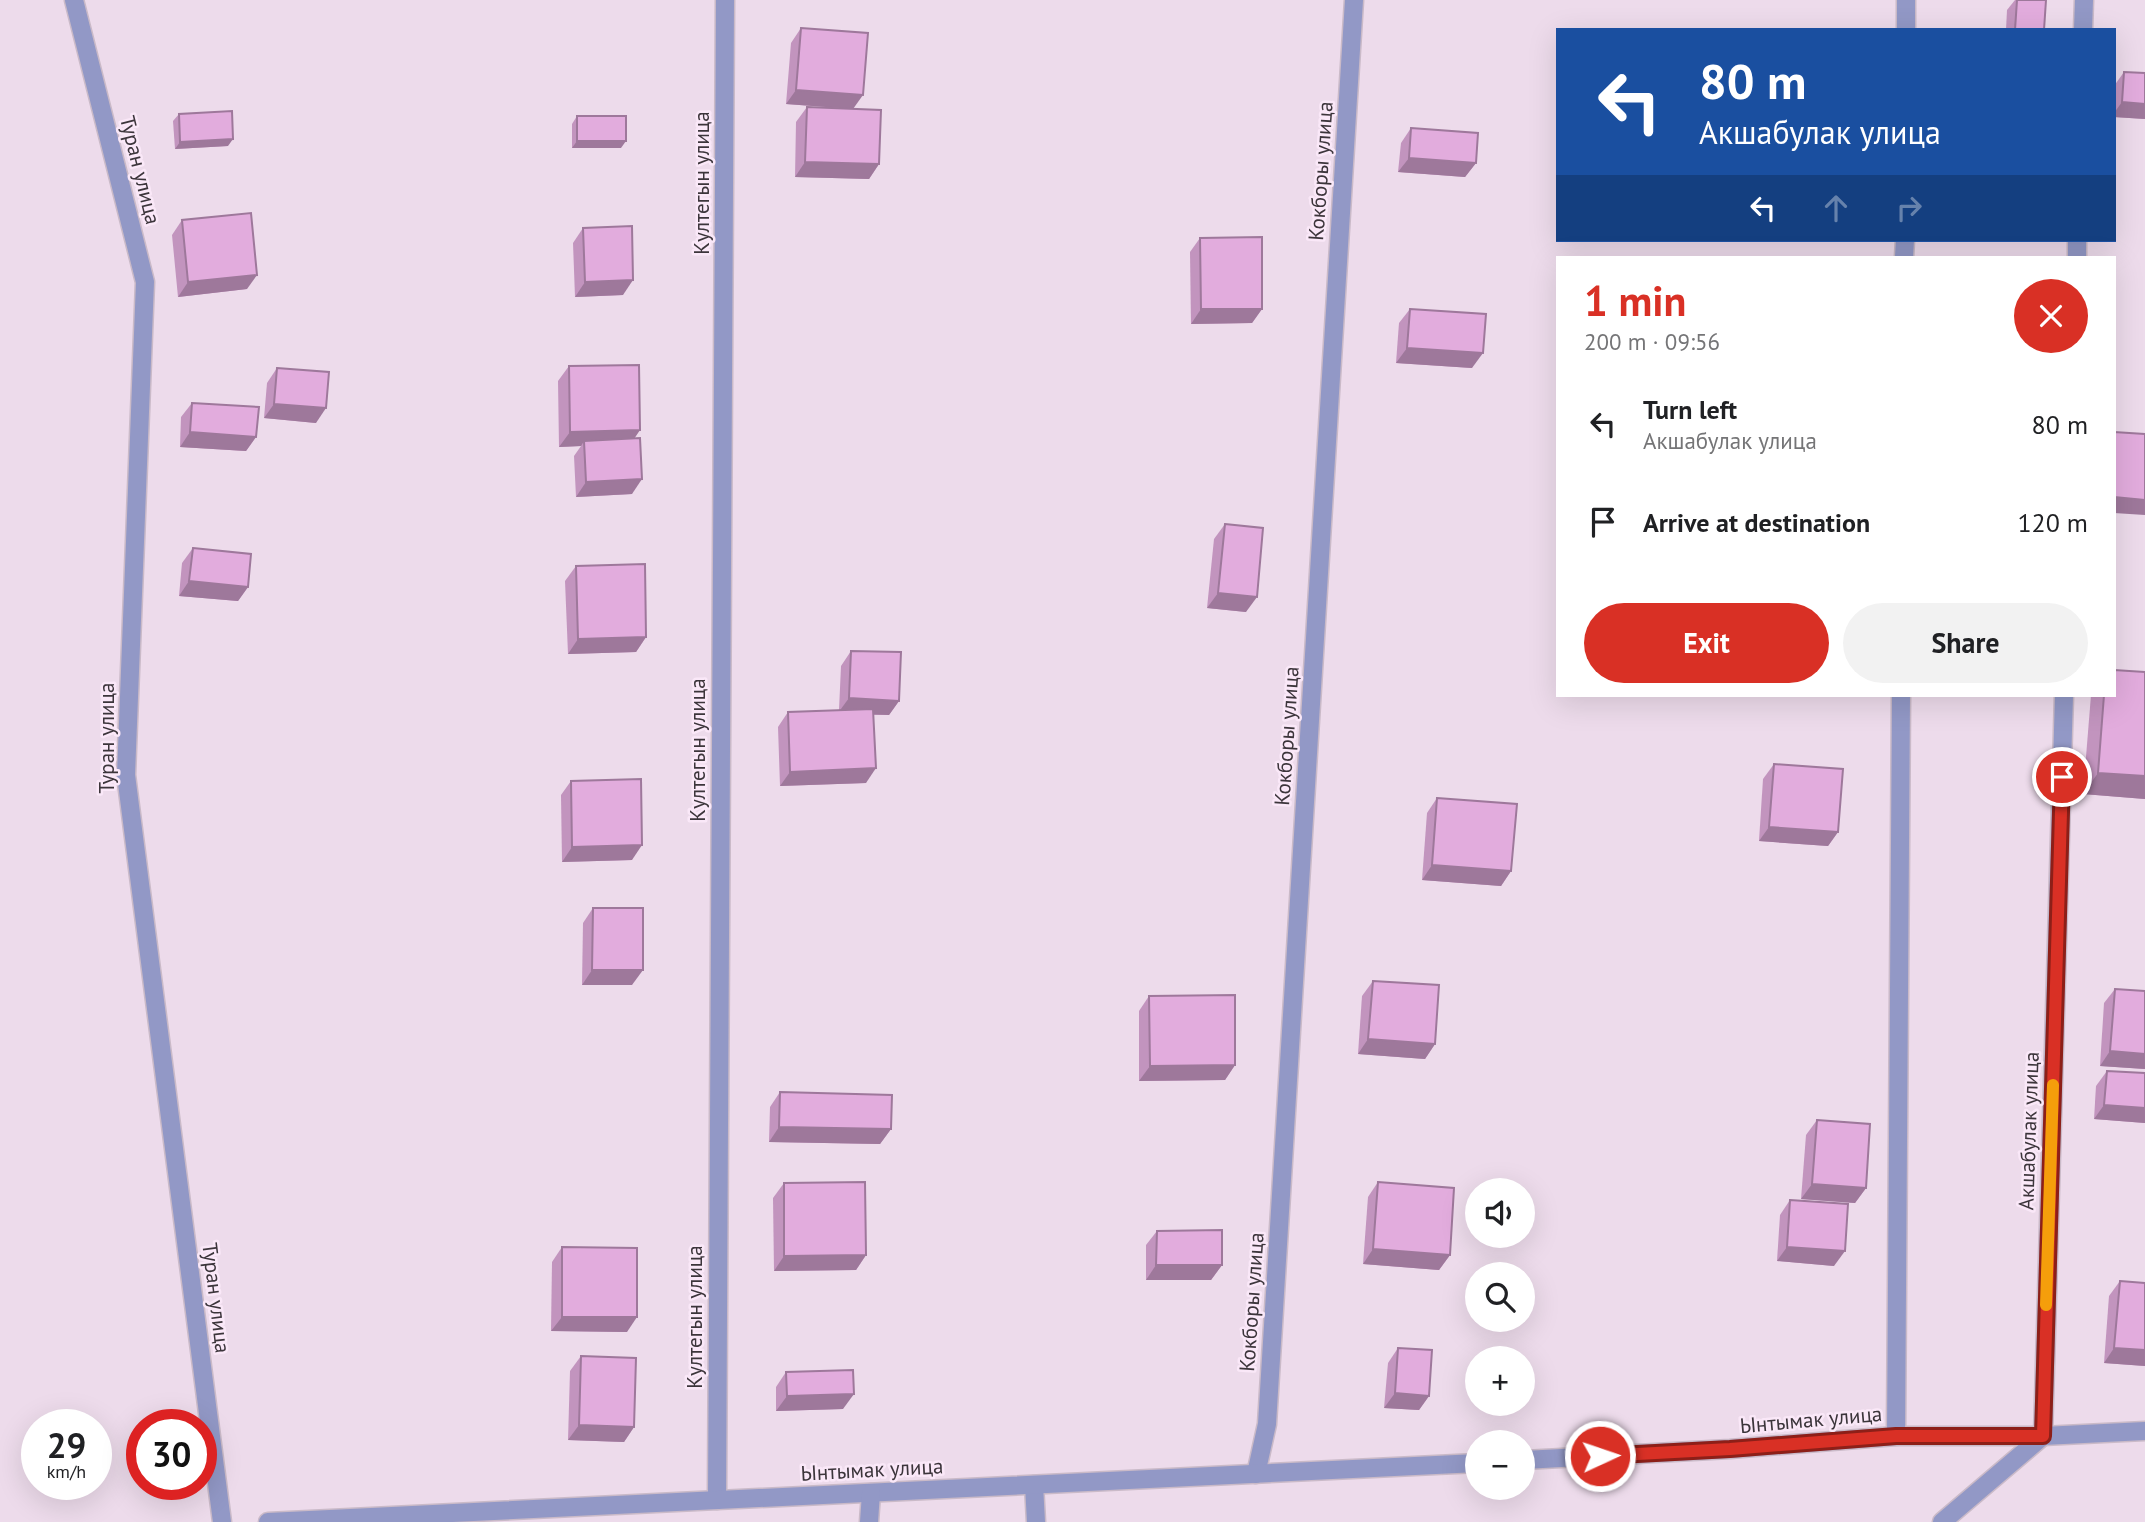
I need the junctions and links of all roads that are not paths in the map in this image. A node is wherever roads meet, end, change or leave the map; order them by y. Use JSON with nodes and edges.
{"nodes":[{"id":1,"x":74,"y":0,"type":"edge"},
{"id":2,"x":725,"y":0,"type":"edge"},
{"id":3,"x":1354,"y":0,"type":"edge"},
{"id":4,"x":1906,"y":0,"type":"edge"},
{"id":5,"x":2084,"y":0,"type":"edge"},
{"id":6,"x":1906,"y":28,"type":"edge"},
{"id":7,"x":2083,"y":28,"type":"edge"},
{"id":8,"x":1901,"y":697,"type":"edge"},
{"id":9,"x":2064,"y":697,"type":"edge"},
{"id":10,"x":2145,"y":1431,"type":"edge"},
{"id":11,"x":1896,"y":1436,"type":"junction"},
{"id":12,"x":2043,"y":1436,"type":"junction"},
{"id":13,"x":1535,"y":1459,"type":"edge"},
{"id":14,"x":1465,"y":1464,"type":"edge"},
{"id":15,"x":1255,"y":1475,"type":"junction"},
{"id":16,"x":1034,"y":1485,"type":"junction"},
{"id":17,"x":871,"y":1493,"type":"junction"},
{"id":18,"x":717,"y":1500,"type":"junction"},
{"id":19,"x":302,"y":1521,"type":"edge"},
{"id":20,"x":222,"y":1522,"type":"edge"},
{"id":21,"x":268,"y":1522,"type":"edge"},
{"id":22,"x":869,"y":1522,"type":"edge"},
{"id":23,"x":1036,"y":1522,"type":"edge"},
{"id":24,"x":1942,"y":1522,"type":"edge"}],
"edges":[{"from":1,"to":20,"type":"street","name":"Туран улица"},
{"from":2,"to":18,"type":"street","name":"Култегын улица"},
{"from":3,"to":15,"type":"street","name":"Кокборы улица"},
{"from":4,"to":6,"type":"street"},
{"from":5,"to":7,"type":"street"},
{"from":8,"to":11,"type":"street"},
{"from":9,"to":12,"type":"street","name":"Акшабулак улица"},
{"from":10,"to":12,"type":"street","name":"Ынтымак улица"},
{"from":11,"to":12,"type":"street","name":"Ынтымак улица"},
{"from":11,"to":13,"type":"street","name":"Ынтымак улица"},
{"from":12,"to":24,"type":"street"},
{"from":14,"to":15,"type":"street","name":"Ынтымак улица"},
{"from":15,"to":16,"type":"street","name":"Ынтымак улица"},
{"from":16,"to":17,"type":"street","name":"Ынтымак улица"},
{"from":16,"to":23,"type":"street"},
{"from":17,"to":18,"type":"street","name":"Ынтымак улица"},
{"from":17,"to":22,"type":"street"},
{"from":18,"to":19,"type":"street","name":"Ынтымак улица"},
{"from":19,"to":21,"type":"street","name":"Ынтымак улица"}]}
